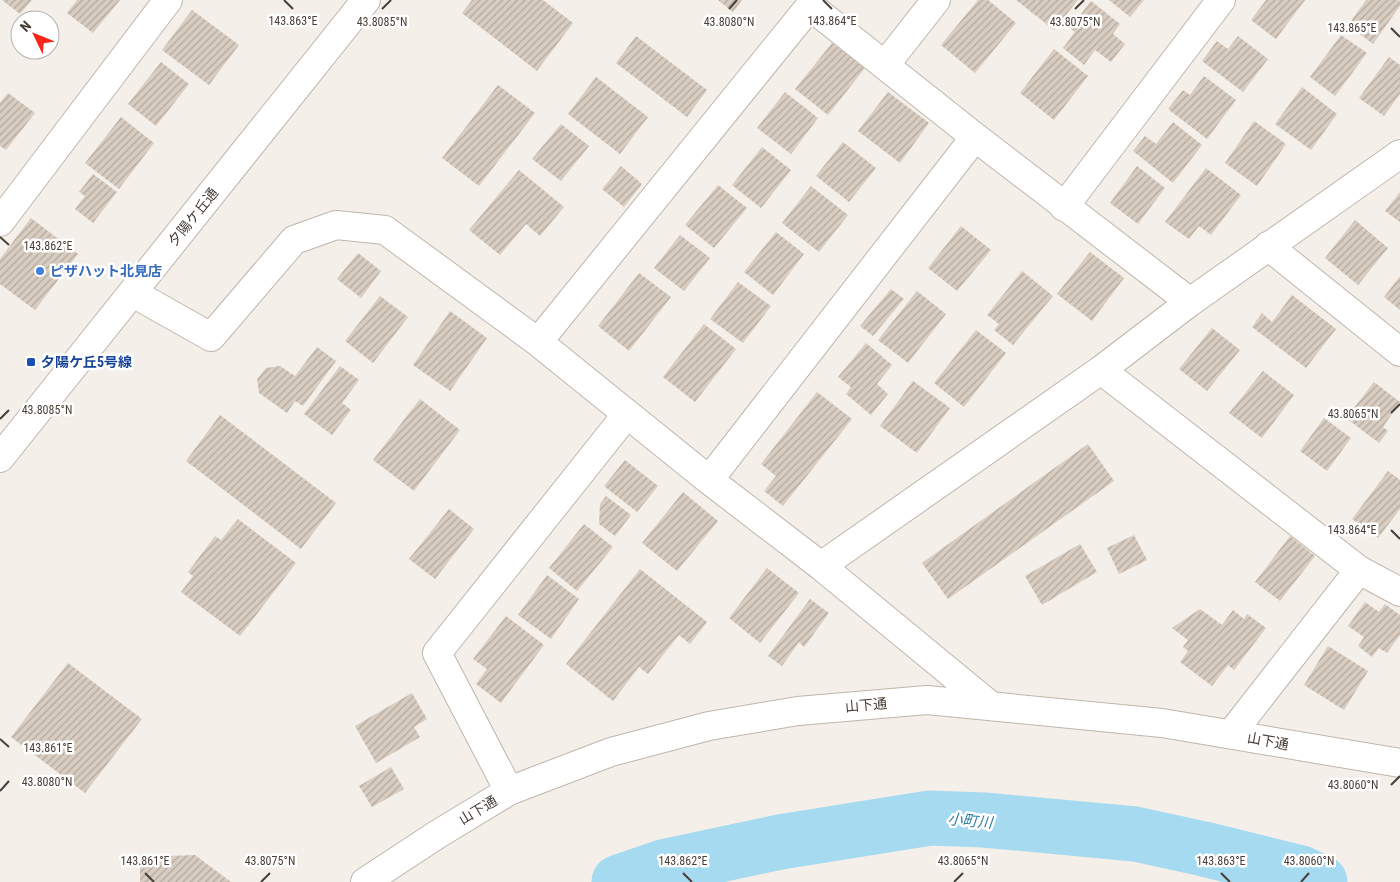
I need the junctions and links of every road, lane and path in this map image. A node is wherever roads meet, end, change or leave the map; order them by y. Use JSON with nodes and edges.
{"nodes":[{"id":1,"x":168,"y":0,"type":"edge"},
{"id":2,"x":366,"y":0,"type":"edge"},
{"id":3,"x":936,"y":0,"type":"edge"},
{"id":4,"x":1221,"y":0,"type":"edge"},
{"id":5,"x":885,"y":65,"type":"junction"},
{"id":6,"x":975,"y":137,"type":"junction"},
{"id":7,"x":1400,"y":154,"type":"edge"},
{"id":8,"x":5,"y":204,"type":"edge"},
{"id":9,"x":1064,"y":207,"type":"junction"},
{"id":10,"x":1268,"y":246,"type":"junction"},
{"id":11,"x":133,"y":293,"type":"junction"},
{"id":12,"x":1190,"y":302,"type":"junction"},
{"id":13,"x":538,"y":342,"type":"junction"},
{"id":14,"x":1400,"y":352,"type":"edge"},
{"id":15,"x":1101,"y":370,"type":"junction"},
{"id":16,"x":627,"y":414,"type":"junction"},
{"id":17,"x":0,"y":458,"type":"edge"},
{"id":18,"x":709,"y":480,"type":"junction"},
{"id":19,"x":821,"y":566,"type":"junction"},
{"id":20,"x":1359,"y":570,"type":"junction"},
{"id":21,"x":1400,"y":592,"type":"edge"},
{"id":22,"x":991,"y":706,"type":"junction"},
{"id":23,"x":1232,"y":734,"type":"junction"},
{"id":24,"x":1400,"y":763,"type":"edge"},
{"id":25,"x":509,"y":792,"type":"junction"},
{"id":26,"x":365,"y":882,"type":"edge"}],
"edges":[{"from":1,"to":8,"type":"street"},
{"from":2,"to":11,"type":"street","name":"夕陽ケ丘通"},
{"from":3,"to":5,"type":"street"},
{"from":4,"to":9,"type":"street"},
{"from":5,"to":6,"type":"street"},
{"from":5,"to":13,"type":"street"},
{"from":6,"to":9,"type":"street"},
{"from":6,"to":18,"type":"street"},
{"from":7,"to":10,"type":"street"},
{"from":9,"to":12,"type":"street"},
{"from":10,"to":12,"type":"street"},
{"from":10,"to":14,"type":"street"},
{"from":11,"to":13,"type":"street"},
{"from":11,"to":17,"type":"street","name":"夕陽ケ丘通"},
{"from":12,"to":15,"type":"street"},
{"from":13,"to":16,"type":"street"},
{"from":15,"to":19,"type":"street"},
{"from":15,"to":20,"type":"street"},
{"from":16,"to":18,"type":"street"},
{"from":16,"to":25,"type":"street"},
{"from":18,"to":19,"type":"street"},
{"from":19,"to":22,"type":"street"},
{"from":20,"to":21,"type":"street"},
{"from":20,"to":23,"type":"street"},
{"from":22,"to":23,"type":"street","name":"山下通"},
{"from":22,"to":25,"type":"street","name":"山下通"},
{"from":23,"to":24,"type":"street","name":"山下通"},
{"from":25,"to":26,"type":"street","name":"山下通"}]}
